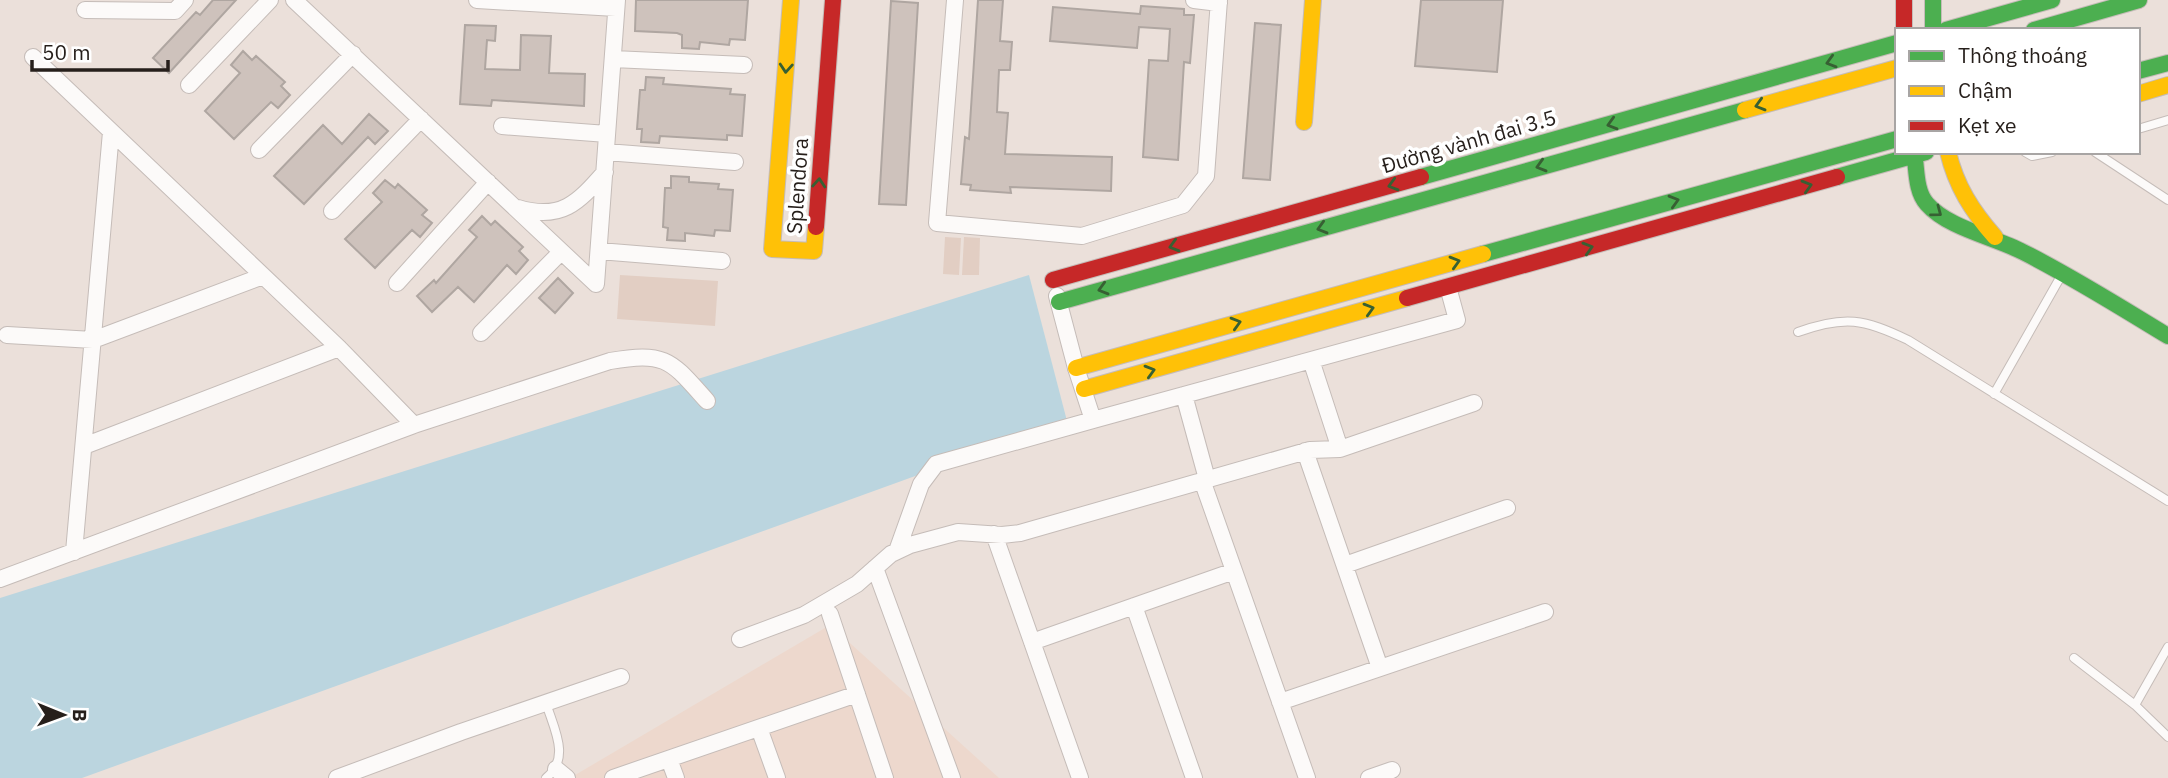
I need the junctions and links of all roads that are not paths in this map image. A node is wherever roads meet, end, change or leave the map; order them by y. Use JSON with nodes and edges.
{"nodes":[{"id":1,"x":186,"y":0,"type":"edge"},
{"id":2,"x":270,"y":0,"type":"edge"},
{"id":3,"x":294,"y":0,"type":"edge"},
{"id":4,"x":477,"y":0,"type":"edge"},
{"id":5,"x":791,"y":0,"type":"edge"},
{"id":6,"x":833,"y":0,"type":"edge"},
{"id":7,"x":954,"y":0,"type":"edge"},
{"id":8,"x":1194,"y":0,"type":"edge"},
{"id":9,"x":1313,"y":0,"type":"edge"},
{"id":10,"x":1904,"y":0,"type":"edge"},
{"id":11,"x":1933,"y":0,"type":"edge"},
{"id":12,"x":2052,"y":0,"type":"edge"},
{"id":13,"x":2139,"y":0,"type":"edge"},
{"id":14,"x":1219,"y":1,"type":"edge"},
{"id":15,"x":616,"y":4,"type":"edge"},
{"id":16,"x":85,"y":10,"type":"dead end"},
{"id":17,"x":1904,"y":28,"type":"edge"},
{"id":18,"x":1933,"y":28,"type":"edge"},
{"id":19,"x":1952,"y":28,"type":"edge"},
{"id":20,"x":2041,"y":28,"type":"edge"},
{"id":21,"x":1895,"y":44,"type":"edge"},
{"id":22,"x":353,"y":54,"type":"junction"},
{"id":23,"x":33,"y":57,"type":"dead end"},
{"id":24,"x":613,"y":59,"type":"junction"},
{"id":25,"x":2168,"y":62,"type":"edge"},
{"id":26,"x":744,"y":65,"type":"dead end"},
{"id":27,"x":1895,"y":69,"type":"edge"},
{"id":28,"x":2140,"y":70,"type":"edge"},
{"id":29,"x":189,"y":85,"type":"dead end"},
{"id":30,"x":2168,"y":85,"type":"edge"},
{"id":31,"x":2140,"y":93,"type":"edge"},
{"id":32,"x":421,"y":119,"type":"junction"},
{"id":33,"x":2168,"y":120,"type":"edge"},
{"id":34,"x":1304,"y":122,"type":"dead end"},
{"id":35,"x":502,"y":126,"type":"dead end"},
{"id":36,"x":2140,"y":128,"type":"edge"},
{"id":37,"x":111,"y":132,"type":"junction"},
{"id":38,"x":607,"y":134,"type":"junction"},
{"id":39,"x":1895,"y":140,"type":"edge"},
{"id":40,"x":259,"y":150,"type":"dead end"},
{"id":41,"x":606,"y":152,"type":"junction"},
{"id":42,"x":1915,"y":154,"type":"edge"},
{"id":43,"x":1919,"y":154,"type":"edge"},
{"id":44,"x":1949,"y":154,"type":"edge"},
{"id":45,"x":2098,"y":154,"type":"edge"},
{"id":46,"x":735,"y":162,"type":"dead end"},
{"id":47,"x":604,"y":172,"type":"junction"},
{"id":48,"x":488,"y":182,"type":"junction"},
{"id":49,"x":503,"y":196,"type":"junction"},
{"id":50,"x":2168,"y":200,"type":"edge"},
{"id":51,"x":332,"y":211,"type":"dead end"},
{"id":52,"x":1997,"y":240,"type":"junction"},
{"id":53,"x":599,"y":251,"type":"junction"},
{"id":54,"x":561,"y":252,"type":"junction"},
{"id":55,"x":722,"y":261,"type":"dead end"},
{"id":56,"x":2063,"y":274,"type":"junction"},
{"id":57,"x":263,"y":276,"type":"junction"},
{"id":58,"x":1053,"y":280,"type":"joint"},
{"id":59,"x":397,"y":283,"type":"dead end"},
{"id":60,"x":1448,"y":287,"type":"junction"},
{"id":61,"x":1059,"y":302,"type":"junction"},
{"id":62,"x":1798,"y":332,"type":"dead end"},
{"id":63,"x":481,"y":333,"type":"dead end"},
{"id":64,"x":7,"y":335,"type":"dead end"},
{"id":65,"x":2168,"y":336,"type":"edge"},
{"id":66,"x":93,"y":340,"type":"junction"},
{"id":67,"x":339,"y":348,"type":"junction"},
{"id":68,"x":1311,"y":360,"type":"junction"},
{"id":69,"x":1076,"y":368,"type":"junction"},
{"id":70,"x":1084,"y":389,"type":"junction"},
{"id":71,"x":1994,"y":394,"type":"junction"},
{"id":72,"x":1184,"y":395,"type":"junction"},
{"id":73,"x":708,"y":401,"type":"dead end"},
{"id":74,"x":1474,"y":403,"type":"dead end"},
{"id":75,"x":1093,"y":420,"type":"junction"},
{"id":76,"x":414,"y":425,"type":"junction"},
{"id":77,"x":84,"y":446,"type":"junction"},
{"id":78,"x":1340,"y":449,"type":"junction"},
{"id":79,"x":1306,"y":451,"type":"junction"},
{"id":80,"x":1205,"y":480,"type":"junction"},
{"id":81,"x":2168,"y":501,"type":"edge"},
{"id":82,"x":1507,"y":508,"type":"dead end"},
{"id":83,"x":994,"y":534,"type":"junction"},
{"id":84,"x":897,"y":551,"type":"junction"},
{"id":85,"x":75,"y":552,"type":"junction"},
{"id":86,"x":1345,"y":565,"type":"junction"},
{"id":87,"x":875,"y":568,"type":"junction"},
{"id":88,"x":1234,"y":571,"type":"junction"},
{"id":89,"x":0,"y":579,"type":"edge"},
{"id":90,"x":1134,"y":607,"type":"junction"},
{"id":91,"x":1545,"y":612,"type":"dead end"},
{"id":92,"x":830,"y":614,"type":"dead end"},
{"id":93,"x":740,"y":639,"type":"dead end"},
{"id":94,"x":1032,"y":642,"type":"junction"},
{"id":95,"x":2168,"y":647,"type":"edge"},
{"id":96,"x":2074,"y":658,"type":"dead end"},
{"id":97,"x":1380,"y":668,"type":"junction"},
{"id":98,"x":621,"y":677,"type":"dead end"},
{"id":99,"x":857,"y":694,"type":"junction"},
{"id":100,"x":1280,"y":702,"type":"junction"},
{"id":101,"x":547,"y":703,"type":"junction"},
{"id":102,"x":2135,"y":705,"type":"junction"},
{"id":103,"x":759,"y":728,"type":"junction"},
{"id":104,"x":2168,"y":737,"type":"edge"},
{"id":105,"x":669,"y":759,"type":"junction"},
{"id":106,"x":1392,"y":770,"type":"dead end"},
{"id":107,"x":556,"y":775,"type":"edge"},
{"id":108,"x":337,"y":778,"type":"edge"},
{"id":109,"x":613,"y":778,"type":"edge"},
{"id":110,"x":677,"y":778,"type":"edge"},
{"id":111,"x":777,"y":778,"type":"edge"},
{"id":112,"x":885,"y":778,"type":"edge"},
{"id":113,"x":951,"y":778,"type":"edge"},
{"id":114,"x":1080,"y":778,"type":"edge"},
{"id":115,"x":1194,"y":778,"type":"edge"},
{"id":116,"x":1307,"y":778,"type":"edge"},
{"id":117,"x":1369,"y":778,"type":"edge"}],
"edges":[{"from":1,"to":16,"type":"street"},
{"from":2,"to":29,"type":"street"},
{"from":3,"to":22,"type":"street"},
{"from":4,"to":15,"type":"street"},
{"from":5,"to":6,"type":"main road","name":"Splendora","one_way":true},
{"from":7,"to":14,"type":"street"},
{"from":8,"to":14,"type":"street"},
{"from":9,"to":34,"type":"main road"},
{"from":10,"to":17,"type":"main road"},
{"from":11,"to":18,"type":"main road"},
{"from":12,"to":19,"type":"main road"},
{"from":13,"to":20,"type":"main road"},
{"from":15,"to":24,"type":"street"},
{"from":21,"to":58,"type":"main road","name":"Đường vành đai 3.5","one_way":true},
{"from":22,"to":32,"type":"street"},
{"from":22,"to":40,"type":"street"},
{"from":23,"to":37,"type":"street"},
{"from":24,"to":26,"type":"street"},
{"from":24,"to":38,"type":"street"},
{"from":25,"to":28,"type":"main road"},
{"from":27,"to":61,"type":"main road","name":"Đường vành đai 3.5","one_way":true},
{"from":30,"to":31,"type":"main road"},
{"from":32,"to":48,"type":"street"},
{"from":32,"to":51,"type":"street"},
{"from":33,"to":36,"type":"lane"},
{"from":35,"to":38,"type":"street"},
{"from":37,"to":57,"type":"street"},
{"from":37,"to":66,"type":"street"},
{"from":38,"to":41,"type":"street"},
{"from":69,"to":39,"type":"main road","one_way":true},
{"from":41,"to":46,"type":"street"},
{"from":41,"to":47,"type":"street"},
{"from":60,"to":42,"type":"main road","one_way":true},
{"from":43,"to":52,"type":"main road","one_way":true},
{"from":44,"to":52,"type":"main road"},
{"from":45,"to":50,"type":"lane"},
{"from":47,"to":49,"type":"street"},
{"from":47,"to":53,"type":"street"},
{"from":48,"to":49,"type":"street"},
{"from":48,"to":59,"type":"street"},
{"from":49,"to":54,"type":"street"},
{"from":52,"to":56,"type":"main road"},
{"from":53,"to":54,"type":"street"},
{"from":53,"to":55,"type":"street"},
{"from":54,"to":63,"type":"street"},
{"from":56,"to":65,"type":"main road"},
{"from":56,"to":71,"type":"lane"},
{"from":57,"to":66,"type":"street"},
{"from":57,"to":67,"type":"street"},
{"from":58,"to":61,"type":"street"},
{"from":60,"to":68,"type":"street"},
{"from":70,"to":60,"type":"main road","one_way":true},
{"from":61,"to":69,"type":"street"},
{"from":62,"to":71,"type":"lane"},
{"from":64,"to":66,"type":"street"},
{"from":66,"to":77,"type":"street"},
{"from":67,"to":76,"type":"street"},
{"from":67,"to":77,"type":"street"},
{"from":68,"to":72,"type":"street"},
{"from":68,"to":78,"type":"street"},
{"from":69,"to":70,"type":"street"},
{"from":70,"to":75,"type":"street"},
{"from":71,"to":81,"type":"lane"},
{"from":72,"to":75,"type":"street"},
{"from":72,"to":80,"type":"street"},
{"from":73,"to":76,"type":"street"},
{"from":74,"to":78,"type":"street"},
{"from":75,"to":84,"type":"street"},
{"from":76,"to":85,"type":"street"},
{"from":77,"to":85,"type":"street"},
{"from":78,"to":79,"type":"street"},
{"from":79,"to":80,"type":"street"},
{"from":79,"to":86,"type":"street"},
{"from":80,"to":83,"type":"street"},
{"from":80,"to":88,"type":"street"},
{"from":82,"to":86,"type":"street"},
{"from":83,"to":84,"type":"street"},
{"from":83,"to":94,"type":"street"},
{"from":84,"to":87,"type":"street"},
{"from":85,"to":89,"type":"street"},
{"from":86,"to":97,"type":"street"},
{"from":87,"to":93,"type":"street"},
{"from":87,"to":113,"type":"street"},
{"from":88,"to":90,"type":"street"},
{"from":88,"to":100,"type":"street"},
{"from":90,"to":94,"type":"street"},
{"from":90,"to":115,"type":"street"},
{"from":91,"to":97,"type":"street"},
{"from":92,"to":99,"type":"street"},
{"from":94,"to":114,"type":"street"},
{"from":95,"to":102,"type":"lane"},
{"from":96,"to":102,"type":"lane"},
{"from":97,"to":100,"type":"street"},
{"from":98,"to":101,"type":"street"},
{"from":99,"to":103,"type":"street"},
{"from":99,"to":112,"type":"street"},
{"from":100,"to":116,"type":"street"},
{"from":101,"to":107,"type":"lane"},
{"from":101,"to":108,"type":"street"},
{"from":102,"to":104,"type":"lane"},
{"from":103,"to":105,"type":"street"},
{"from":103,"to":111,"type":"street"},
{"from":105,"to":109,"type":"street"},
{"from":105,"to":110,"type":"street"},
{"from":106,"to":117,"type":"street"}]}
